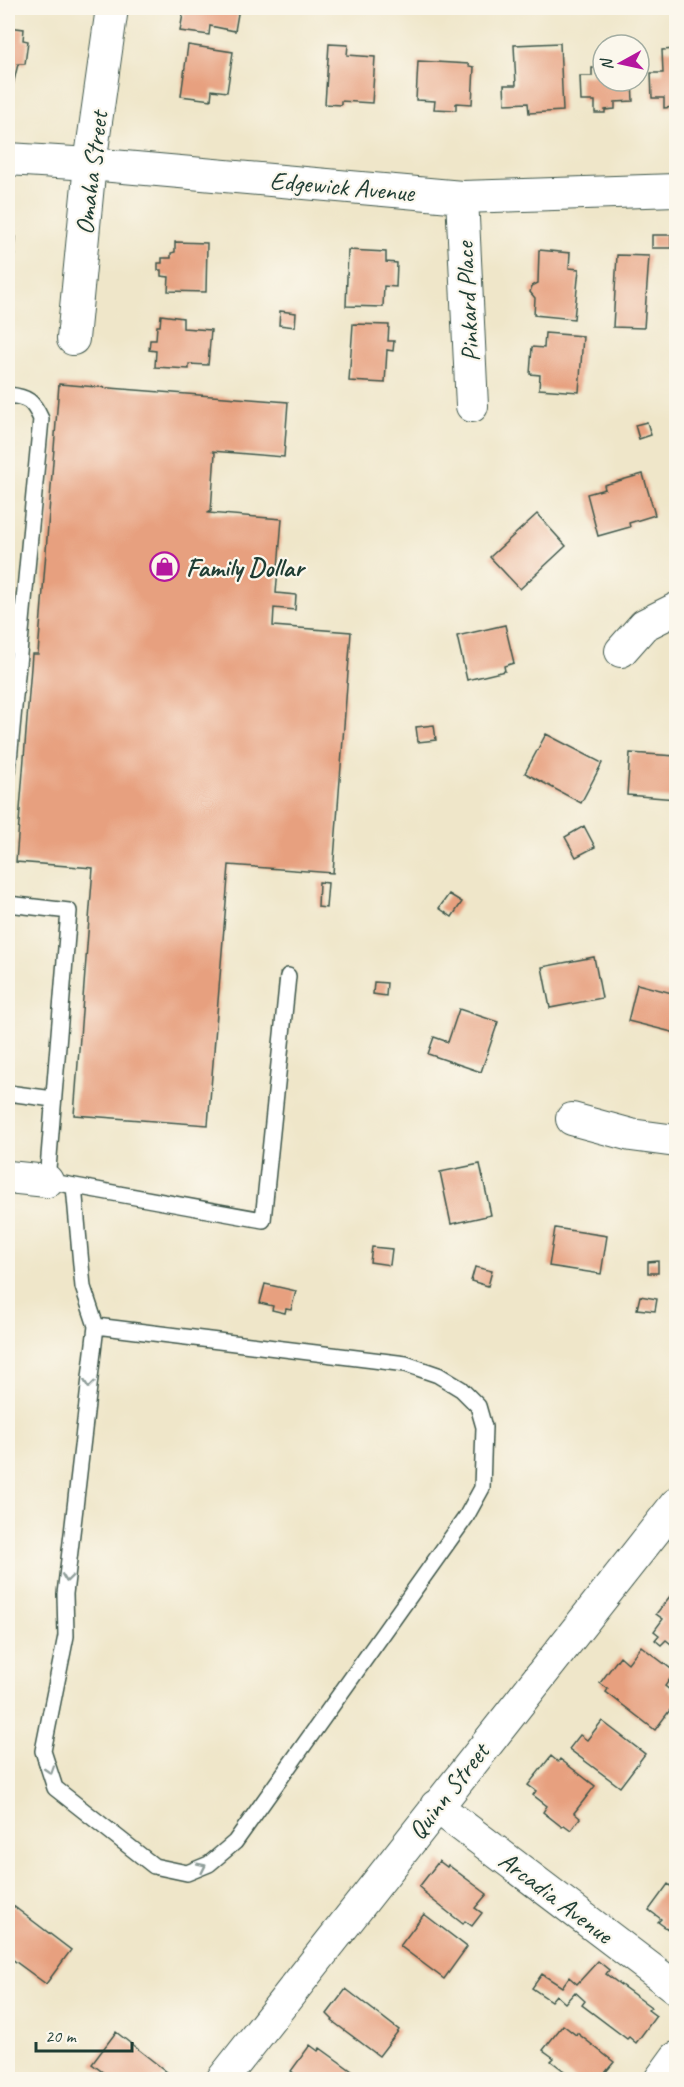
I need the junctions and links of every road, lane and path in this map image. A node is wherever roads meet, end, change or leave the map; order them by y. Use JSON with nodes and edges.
{"nodes":[{"id":1,"x":112,"y":8,"type":"edge"},
{"id":2,"x":8,"y":159,"type":"edge"},
{"id":3,"x":90,"y":164,"type":"junction"},
{"id":4,"x":676,"y":190,"type":"edge"},
{"id":5,"x":462,"y":197,"type":"junction"},
{"id":6,"x":73,"y":339,"type":"dead end"},
{"id":7,"x":8,"y":395,"type":"edge"},
{"id":8,"x":472,"y":406,"type":"dead end"},
{"id":9,"x":676,"y":609,"type":"edge"},
{"id":10,"x":621,"y":651,"type":"dead end"},
{"id":11,"x":8,"y":771,"type":"edge"},
{"id":12,"x":8,"y":904,"type":"edge"},
{"id":13,"x":288,"y":976,"type":"dead end"},
{"id":14,"x":8,"y":1093,"type":"edge"},
{"id":15,"x":53,"y":1100,"type":"junction"},
{"id":16,"x":572,"y":1119,"type":"dead end"},
{"id":17,"x":676,"y":1141,"type":"edge"},
{"id":18,"x":8,"y":1177,"type":"edge"},
{"id":19,"x":60,"y":1184,"type":"junction"},
{"id":20,"x":96,"y":1326,"type":"junction"},
{"id":21,"x":676,"y":1504,"type":"edge"},
{"id":22,"x":436,"y":1806,"type":"junction"},
{"id":23,"x":676,"y":1988,"type":"edge"},
{"id":24,"x":676,"y":2058,"type":"edge"},
{"id":25,"x":222,"y":2079,"type":"edge"},
{"id":26,"x":660,"y":2079,"type":"edge"}],
"edges":[{"from":1,"to":3,"type":"street","name":"Omaha Street"},
{"from":2,"to":3,"type":"street","name":"Edgewick Avenue"},
{"from":3,"to":5,"type":"street","name":"Edgewick Avenue"},
{"from":3,"to":6,"type":"street","name":"Omaha Street"},
{"from":4,"to":5,"type":"street","name":"Edgewick Avenue"},
{"from":5,"to":8,"type":"street","name":"Pinkard Place"},
{"from":7,"to":11,"type":"lane"},
{"from":9,"to":10,"type":"street"},
{"from":12,"to":15,"type":"lane"},
{"from":13,"to":19,"type":"lane"},
{"from":14,"to":15,"type":"lane"},
{"from":15,"to":19,"type":"lane"},
{"from":16,"to":17,"type":"street"},
{"from":18,"to":19,"type":"street"},
{"from":19,"to":20,"type":"lane"},
{"from":20,"to":20,"type":"lane","one_way":true},
{"from":21,"to":22,"type":"street","name":"Quinn Street"},
{"from":22,"to":23,"type":"street","name":"Arcadia Avenue"},
{"from":22,"to":25,"type":"street","name":"Quinn Street"},
{"from":24,"to":26,"type":"street"}]}
